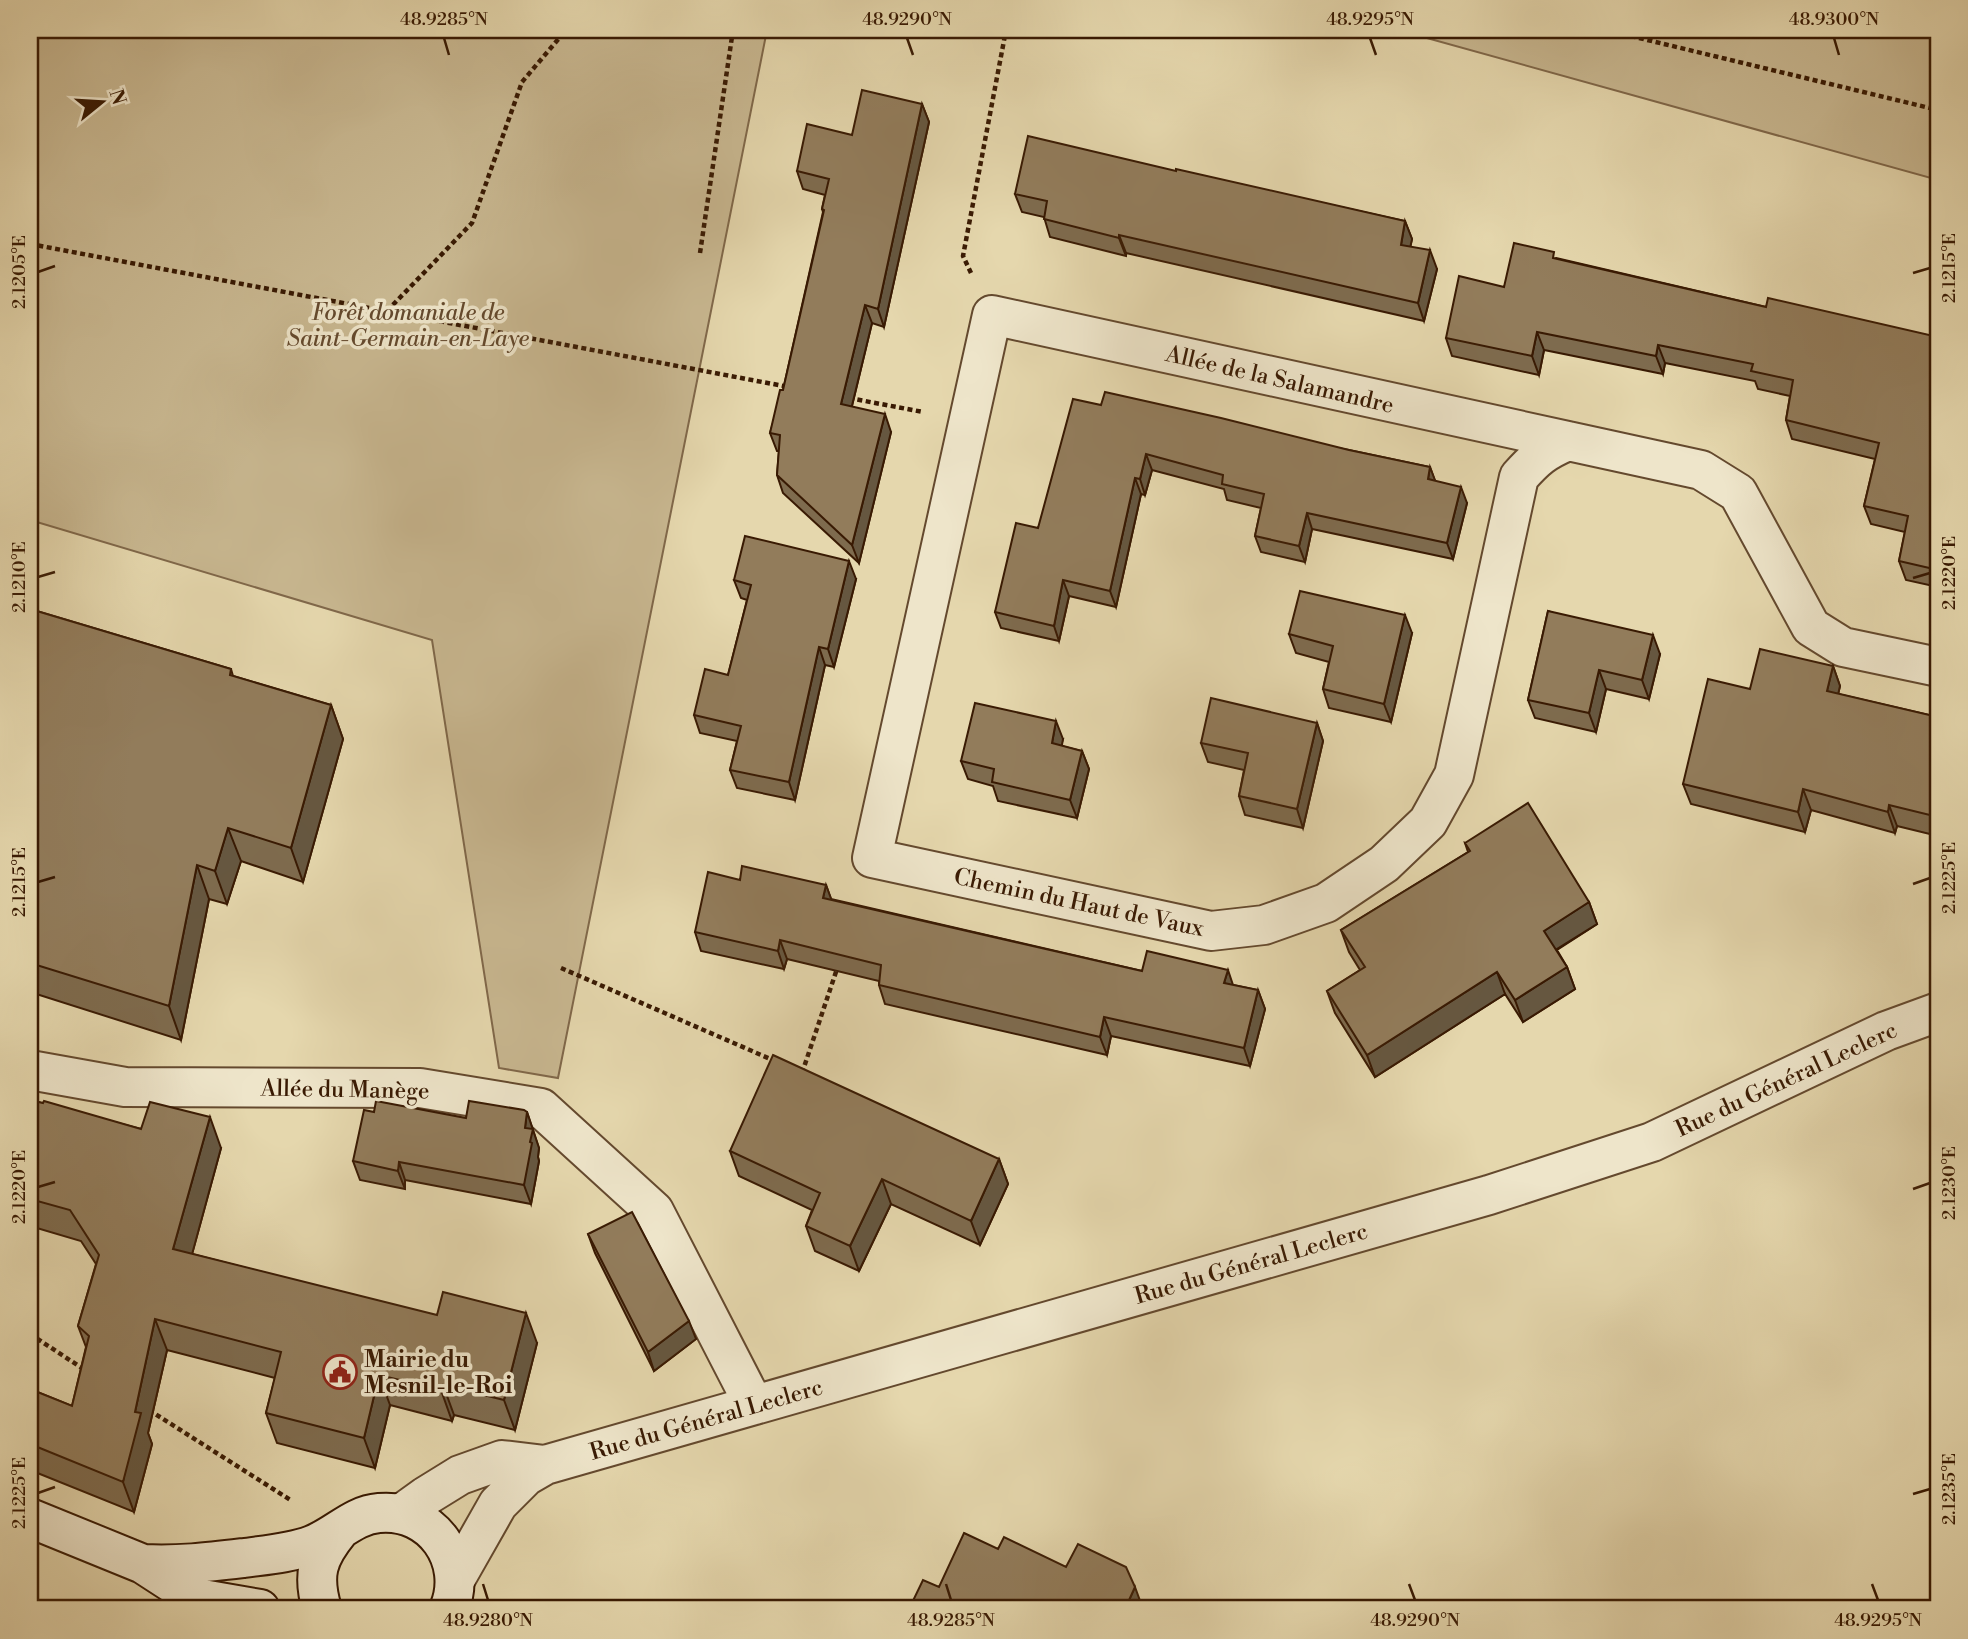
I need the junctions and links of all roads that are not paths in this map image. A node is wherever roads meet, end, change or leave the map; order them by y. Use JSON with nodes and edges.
{"nodes":[{"id":1,"x":992,"y":315,"type":"joint"},
{"id":2,"x":1485,"y":424,"type":"junction"},
{"id":3,"x":1568,"y":441,"type":"junction"},
{"id":4,"x":1519,"y":477,"type":"junction"},
{"id":5,"x":1938,"y":667,"type":"edge"},
{"id":6,"x":1938,"y":1012,"type":"edge"},
{"id":7,"x":30,"y":1070,"type":"edge"},
{"id":8,"x":754,"y":1405,"type":"junction"},
{"id":9,"x":545,"y":1465,"type":"junction"},
{"id":10,"x":401,"y":1514,"type":"junction"},
{"id":11,"x":30,"y":1518,"type":"edge"},
{"id":12,"x":339,"y":1531,"type":"junction"},
{"id":13,"x":143,"y":1564,"type":"junction"},
{"id":14,"x":455,"y":1599,"type":"edge"},
{"id":15,"x":260,"y":1609,"type":"edge"},
{"id":16,"x":322,"y":1609,"type":"edge"}],
"edges":[{"from":1,"to":2,"type":"street","name":"Allée de la Salamandre"},
{"from":1,"to":4,"type":"street","name":"Chemin du Haut de Vaux"},
{"from":2,"to":3,"type":"street","name":"Allée de la Salamandre"},
{"from":2,"to":4,"type":"street"},
{"from":3,"to":4,"type":"street"},
{"from":3,"to":5,"type":"street"},
{"from":6,"to":8,"type":"street","name":"Rue du Général Leclerc"},
{"from":7,"to":8,"type":"street","name":"Allée du Manège"},
{"from":8,"to":9,"type":"street","name":"Rue du Général Leclerc"},
{"from":9,"to":10,"type":"street","name":"Rue du Général Leclerc"},
{"from":9,"to":14,"type":"street","name":"Rue du Général Leclerc"},
{"from":10,"to":12,"type":"street"},
{"from":10,"to":14,"type":"street"},
{"from":11,"to":13,"type":"street"},
{"from":12,"to":13,"type":"street"},
{"from":12,"to":16,"type":"street"},
{"from":13,"to":15,"type":"street"}]}
